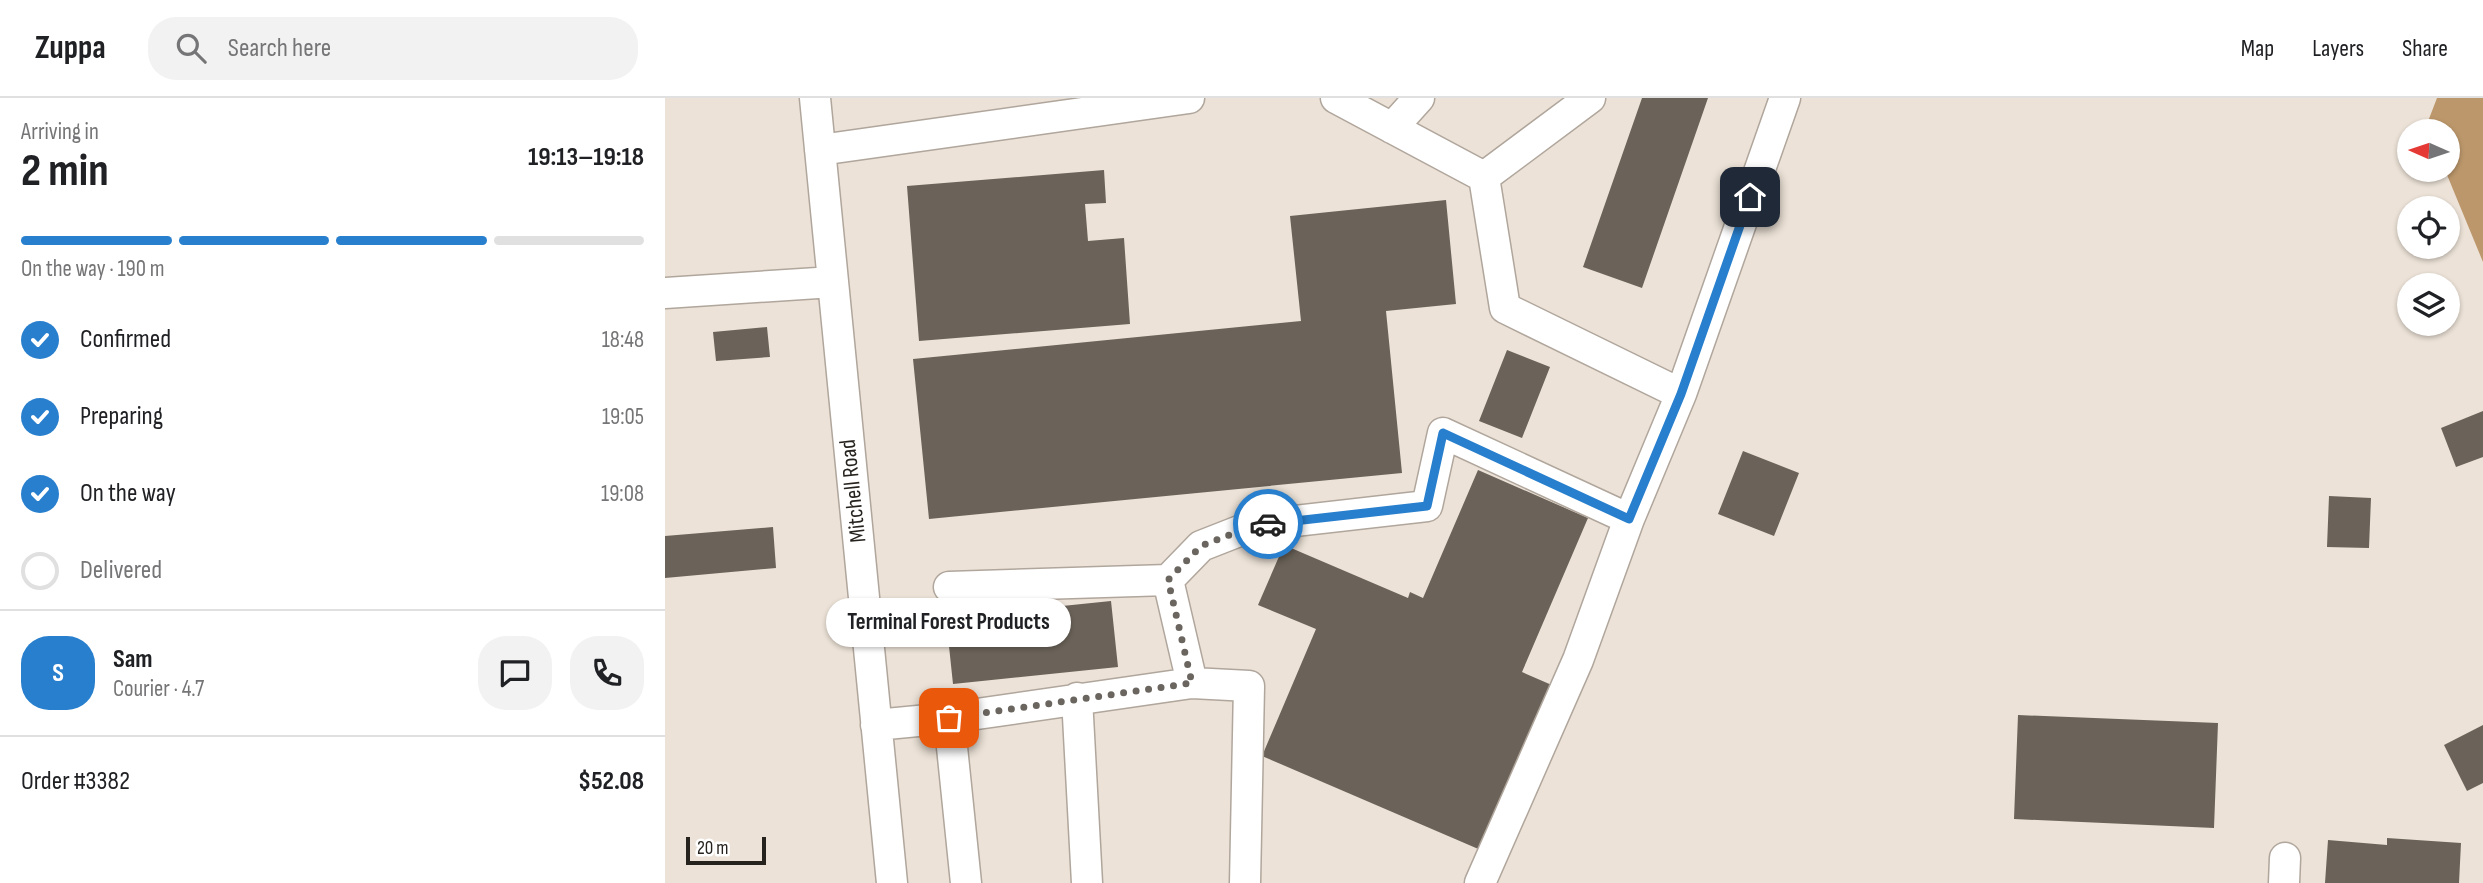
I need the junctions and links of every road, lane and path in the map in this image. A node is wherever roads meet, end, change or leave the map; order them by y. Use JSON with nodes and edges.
{"nodes":[{"id":1,"x":815,"y":98,"type":"edge"},
{"id":2,"x":1189,"y":98,"type":"edge"},
{"id":3,"x":1336,"y":98,"type":"edge"},
{"id":4,"x":1419,"y":98,"type":"edge"},
{"id":5,"x":1590,"y":98,"type":"edge"},
{"id":6,"x":1785,"y":98,"type":"edge"},
{"id":7,"x":1047,"y":108,"type":"edge"},
{"id":8,"x":1392,"y":128,"type":"junction"},
{"id":9,"x":820,"y":150,"type":"junction"},
{"id":10,"x":1484,"y":177,"type":"junction"},
{"id":11,"x":833,"y":282,"type":"junction"},
{"id":12,"x":665,"y":293,"type":"edge"},
{"id":13,"x":1681,"y":394,"type":"junction"},
{"id":14,"x":1629,"y":519,"type":"junction"},
{"id":15,"x":1168,"y":580,"type":"junction"},
{"id":16,"x":949,"y":587,"type":"dead end"},
{"id":17,"x":1192,"y":683,"type":"junction"},
{"id":18,"x":1077,"y":698,"type":"junction"},
{"id":19,"x":949,"y":718,"type":"junction"},
{"id":20,"x":876,"y":725,"type":"junction"},
{"id":21,"x":892,"y":883,"type":"edge"},
{"id":22,"x":966,"y":883,"type":"edge"},
{"id":23,"x":1087,"y":883,"type":"edge"},
{"id":24,"x":1245,"y":883,"type":"edge"},
{"id":25,"x":1480,"y":883,"type":"edge"}],
"edges":[{"from":1,"to":9,"type":"street","name":"Mitchell Road"},
{"from":2,"to":7,"type":"street"},
{"from":3,"to":8,"type":"street"},
{"from":4,"to":8,"type":"street"},
{"from":5,"to":10,"type":"street"},
{"from":6,"to":13,"type":"street"},
{"from":7,"to":9,"type":"street"},
{"from":8,"to":10,"type":"street"},
{"from":9,"to":11,"type":"street","name":"Mitchell Road"},
{"from":10,"to":13,"type":"street"},
{"from":11,"to":12,"type":"street"},
{"from":11,"to":20,"type":"street","name":"Mitchell Road"},
{"from":13,"to":14,"type":"street"},
{"from":14,"to":15,"type":"street"},
{"from":14,"to":25,"type":"street"},
{"from":15,"to":16,"type":"street"},
{"from":15,"to":17,"type":"street"},
{"from":17,"to":18,"type":"street"},
{"from":17,"to":24,"type":"street"},
{"from":18,"to":19,"type":"street"},
{"from":18,"to":23,"type":"street"},
{"from":19,"to":20,"type":"street"},
{"from":19,"to":22,"type":"street"},
{"from":20,"to":21,"type":"street","name":"Mitchell Road"}]}
